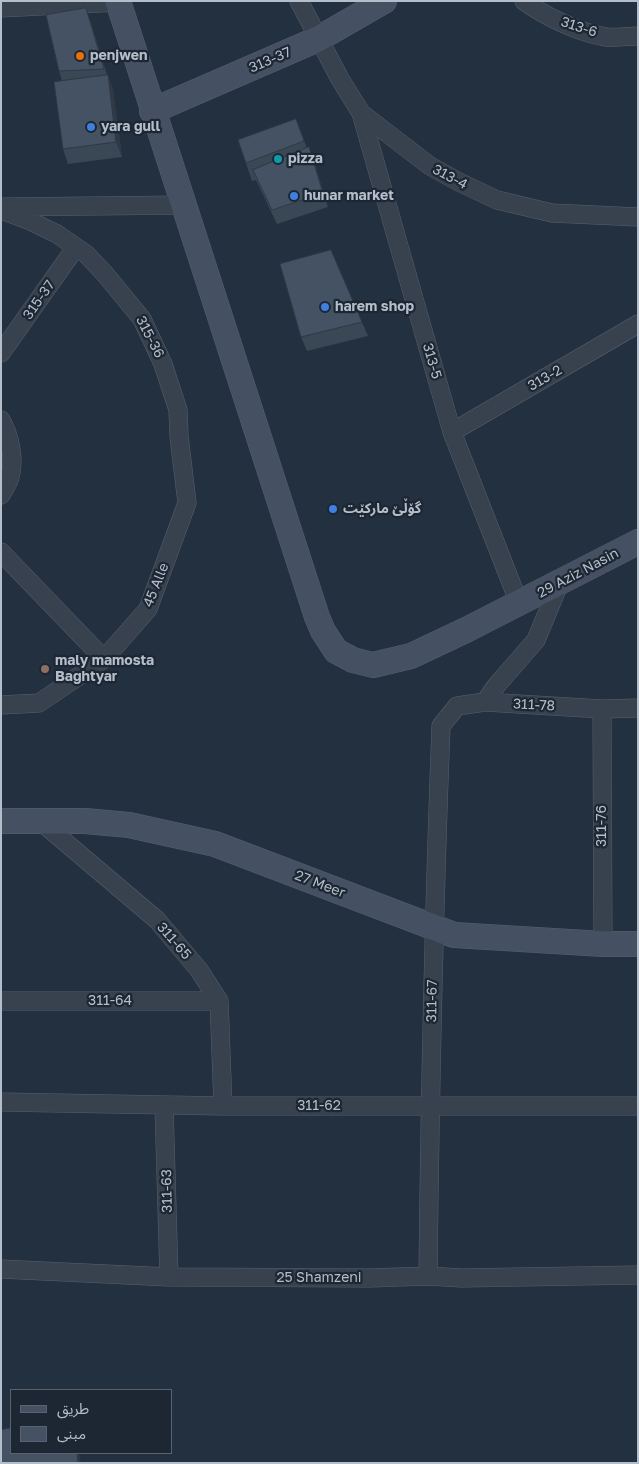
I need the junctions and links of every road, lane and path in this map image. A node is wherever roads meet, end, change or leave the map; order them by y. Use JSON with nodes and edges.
{"nodes":[{"id":1,"x":299,"y":1,"type":"edge"},
{"id":2,"x":384,"y":1,"type":"edge"},
{"id":3,"x":524,"y":1,"type":"edge"},
{"id":4,"x":118,"y":2,"type":"edge"},
{"id":5,"x":1,"y":8,"type":"edge"},
{"id":6,"x":638,"y":36,"type":"edge"},
{"id":7,"x":318,"y":39,"type":"junction"},
{"id":8,"x":152,"y":111,"type":"junction"},
{"id":9,"x":361,"y":113,"type":"junction"},
{"id":10,"x":184,"y":205,"type":"junction"},
{"id":11,"x":1,"y":208,"type":"edge"},
{"id":12,"x":638,"y":217,"type":"edge"},
{"id":13,"x":76,"y":247,"type":"junction"},
{"id":14,"x":638,"y":324,"type":"edge"},
{"id":15,"x":1,"y":354,"type":"edge"},
{"id":16,"x":1,"y":420,"type":"edge"},
{"id":17,"x":452,"y":432,"type":"junction"},
{"id":18,"x":1,"y":494,"type":"edge"},
{"id":19,"x":187,"y":503,"type":"joint"},
{"id":20,"x":638,"y":542,"type":"edge"},
{"id":21,"x":1,"y":552,"type":"edge"},
{"id":22,"x":560,"y":582,"type":"junction"},
{"id":23,"x":519,"y":604,"type":"junction"},
{"id":24,"x":104,"y":658,"type":"junction"},
{"id":25,"x":485,"y":702,"type":"junction"},
{"id":26,"x":1,"y":705,"type":"edge"},
{"id":27,"x":638,"y":708,"type":"edge"},
{"id":28,"x":602,"y":709,"type":"junction"},
{"id":29,"x":441,"y":726,"type":"joint"},
{"id":30,"x":39,"y":820,"type":"junction"},
{"id":31,"x":1,"y":821,"type":"edge"},
{"id":32,"x":434,"y":927,"type":"junction"},
{"id":33,"x":603,"y":944,"type":"junction"},
{"id":34,"x":638,"y":944,"type":"edge"},
{"id":35,"x":1,"y":1001,"type":"edge"},
{"id":36,"x":219,"y":1001,"type":"junction"},
{"id":37,"x":1,"y":1102,"type":"edge"},
{"id":38,"x":164,"y":1106,"type":"junction"},
{"id":39,"x":223,"y":1106,"type":"junction"},
{"id":40,"x":430,"y":1106,"type":"junction"},
{"id":41,"x":638,"y":1106,"type":"edge"},
{"id":42,"x":1,"y":1269,"type":"edge"},
{"id":43,"x":638,"y":1275,"type":"edge"},
{"id":44,"x":428,"y":1276,"type":"junction"},
{"id":45,"x":169,"y":1277,"type":"junction"}],
"edges":[{"from":1,"to":7,"type":"street"},
{"from":2,"to":7,"type":"street","name":"313-37"},
{"from":3,"to":6,"type":"street","name":"313-6"},
{"from":4,"to":5,"type":"street"},
{"from":4,"to":8,"type":"street","name":"29 Aziz Nasin"},
{"from":7,"to":8,"type":"street","name":"313-37"},
{"from":7,"to":9,"type":"street","name":"313-4"},
{"from":8,"to":10,"type":"street","name":"29 Aziz Nasin"},
{"from":9,"to":12,"type":"street","name":"313-4"},
{"from":9,"to":17,"type":"street","name":"313-5"},
{"from":10,"to":11,"type":"street"},
{"from":10,"to":23,"type":"street","name":"29 Aziz Nasin"},
{"from":11,"to":13,"type":"street","name":"315-36"},
{"from":13,"to":15,"type":"street","name":"315-37"},
{"from":13,"to":19,"type":"street","name":"315-36"},
{"from":14,"to":17,"type":"street","name":"313-2"},
{"from":16,"to":18,"type":"street"},
{"from":17,"to":23,"type":"street","name":"313-5"},
{"from":19,"to":24,"type":"street","name":"45 Alle"},
{"from":20,"to":22,"type":"street","name":"29 Aziz Nasin"},
{"from":21,"to":24,"type":"street"},
{"from":22,"to":23,"type":"street","name":"29 Aziz Nasin"},
{"from":22,"to":25,"type":"street"},
{"from":24,"to":26,"type":"street","name":"45 Alle"},
{"from":25,"to":28,"type":"street","name":"311-78"},
{"from":25,"to":29,"type":"street","name":"311-78"},
{"from":27,"to":28,"type":"street","name":"311-78"},
{"from":28,"to":33,"type":"street","name":"311-76"},
{"from":29,"to":32,"type":"street","name":"311-67"},
{"from":30,"to":31,"type":"street","name":"27 Meer"},
{"from":30,"to":32,"type":"street","name":"27 Meer"},
{"from":30,"to":36,"type":"street","name":"311-65"},
{"from":32,"to":33,"type":"street","name":"27 Meer"},
{"from":32,"to":40,"type":"street","name":"311-67"},
{"from":33,"to":34,"type":"street","name":"27 Meer"},
{"from":35,"to":36,"type":"street","name":"311-64"},
{"from":36,"to":39,"type":"street"},
{"from":37,"to":38,"type":"street","name":"311-62"},
{"from":38,"to":39,"type":"street","name":"311-62"},
{"from":38,"to":45,"type":"street","name":"311-63"},
{"from":39,"to":40,"type":"street","name":"311-62"},
{"from":40,"to":41,"type":"street","name":"311-62"},
{"from":40,"to":44,"type":"street","name":"311-67"},
{"from":42,"to":45,"type":"street","name":"25 Shamzeni"},
{"from":43,"to":44,"type":"street","name":"25 Shamzeni"},
{"from":44,"to":45,"type":"street","name":"25 Shamzeni"}]}
